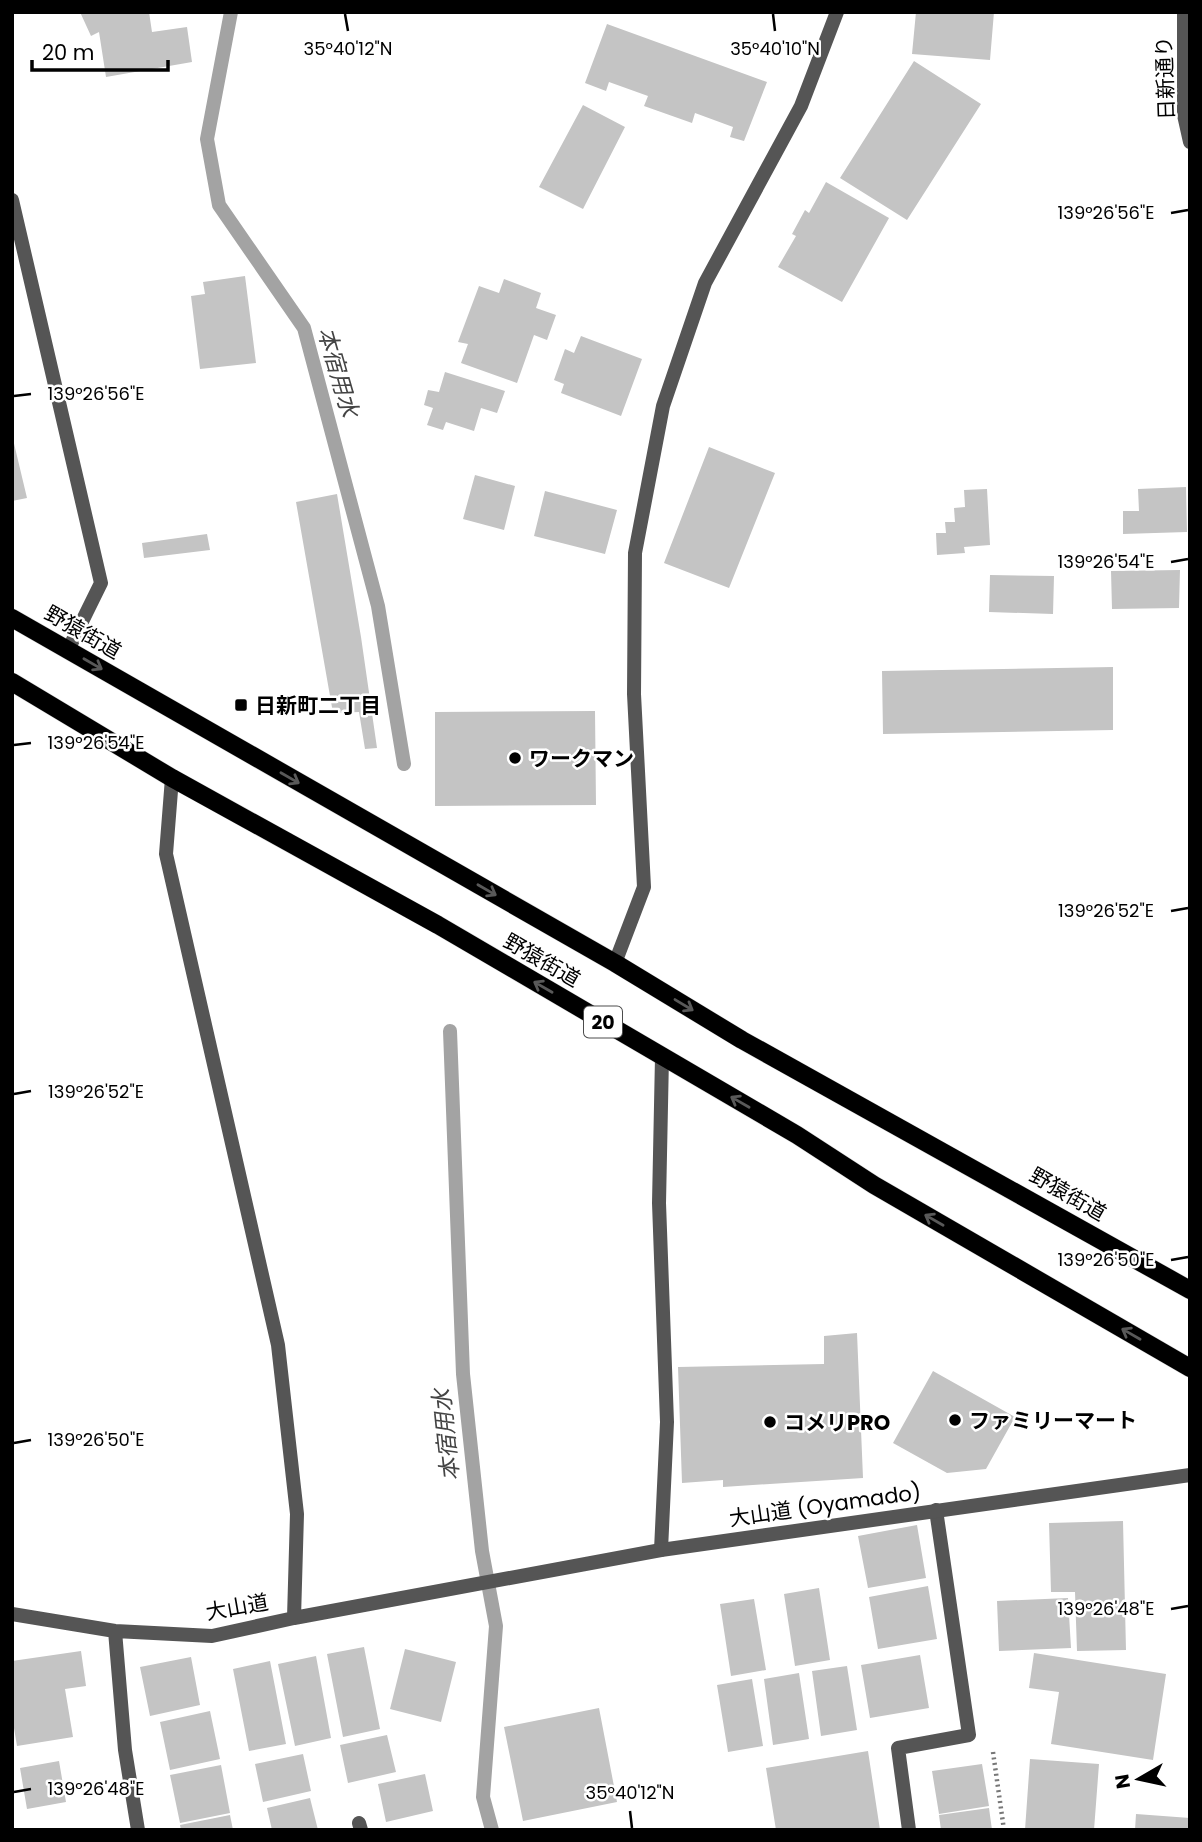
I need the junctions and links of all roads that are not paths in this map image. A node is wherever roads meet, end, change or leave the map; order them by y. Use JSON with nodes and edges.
{"nodes":[{"id":1,"x":837,"y":12,"type":"edge"},
{"id":2,"x":1184,"y":12,"type":"edge"},
{"id":3,"x":1190,"y":142,"type":"edge"},
{"id":4,"x":12,"y":200,"type":"edge"},
{"id":5,"x":12,"y":618,"type":"edge"},
{"id":6,"x":68,"y":650,"type":"junction"},
{"id":7,"x":12,"y":682,"type":"edge"},
{"id":8,"x":172,"y":778,"type":"junction"},
{"id":9,"x":615,"y":963,"type":"junction"},
{"id":10,"x":663,"y":1057,"type":"junction"},
{"id":11,"x":1190,"y":1290,"type":"edge"},
{"id":12,"x":1190,"y":1368,"type":"edge"},
{"id":13,"x":1190,"y":1475,"type":"edge"},
{"id":14,"x":936,"y":1510,"type":"junction"},
{"id":15,"x":662,"y":1550,"type":"junction"},
{"id":16,"x":467,"y":1587,"type":"joint"},
{"id":17,"x":12,"y":1614,"type":"edge"},
{"id":18,"x":294,"y":1618,"type":"junction"},
{"id":19,"x":115,"y":1631,"type":"junction"},
{"id":20,"x":138,"y":1830,"type":"edge"},
{"id":21,"x":909,"y":1830,"type":"edge"}],
"edges":[{"from":1,"to":9,"type":"street"},
{"from":2,"to":3,"type":"street","name":"日新通り"},
{"from":4,"to":6,"type":"street"},
{"from":5,"to":6,"type":"main road","name":"野猿街道"},
{"from":6,"to":9,"type":"main road","name":"野猿街道","one_way":true},
{"from":7,"to":8,"type":"main road","name":"野猿街道","number":"20"},
{"from":10,"to":8,"type":"main road","name":"野猿街道","number":"20","one_way":true},
{"from":8,"to":18,"type":"street"},
{"from":9,"to":11,"type":"main road","name":"野猿街道","one_way":true},
{"from":12,"to":10,"type":"main road","name":"野猿街道","number":"20","one_way":true},
{"from":10,"to":15,"type":"street"},
{"from":13,"to":14,"type":"street","name":"大山道 (Oyamado)"},
{"from":14,"to":15,"type":"street","name":"大山道 (Oyamado)"},
{"from":14,"to":21,"type":"street"},
{"from":15,"to":16,"type":"street","name":"大山道 (Oyamado)"},
{"from":16,"to":18,"type":"street","name":"大山道"},
{"from":17,"to":19,"type":"street","name":"大山道"},
{"from":18,"to":19,"type":"street","name":"大山道"},
{"from":19,"to":20,"type":"street"}]}
